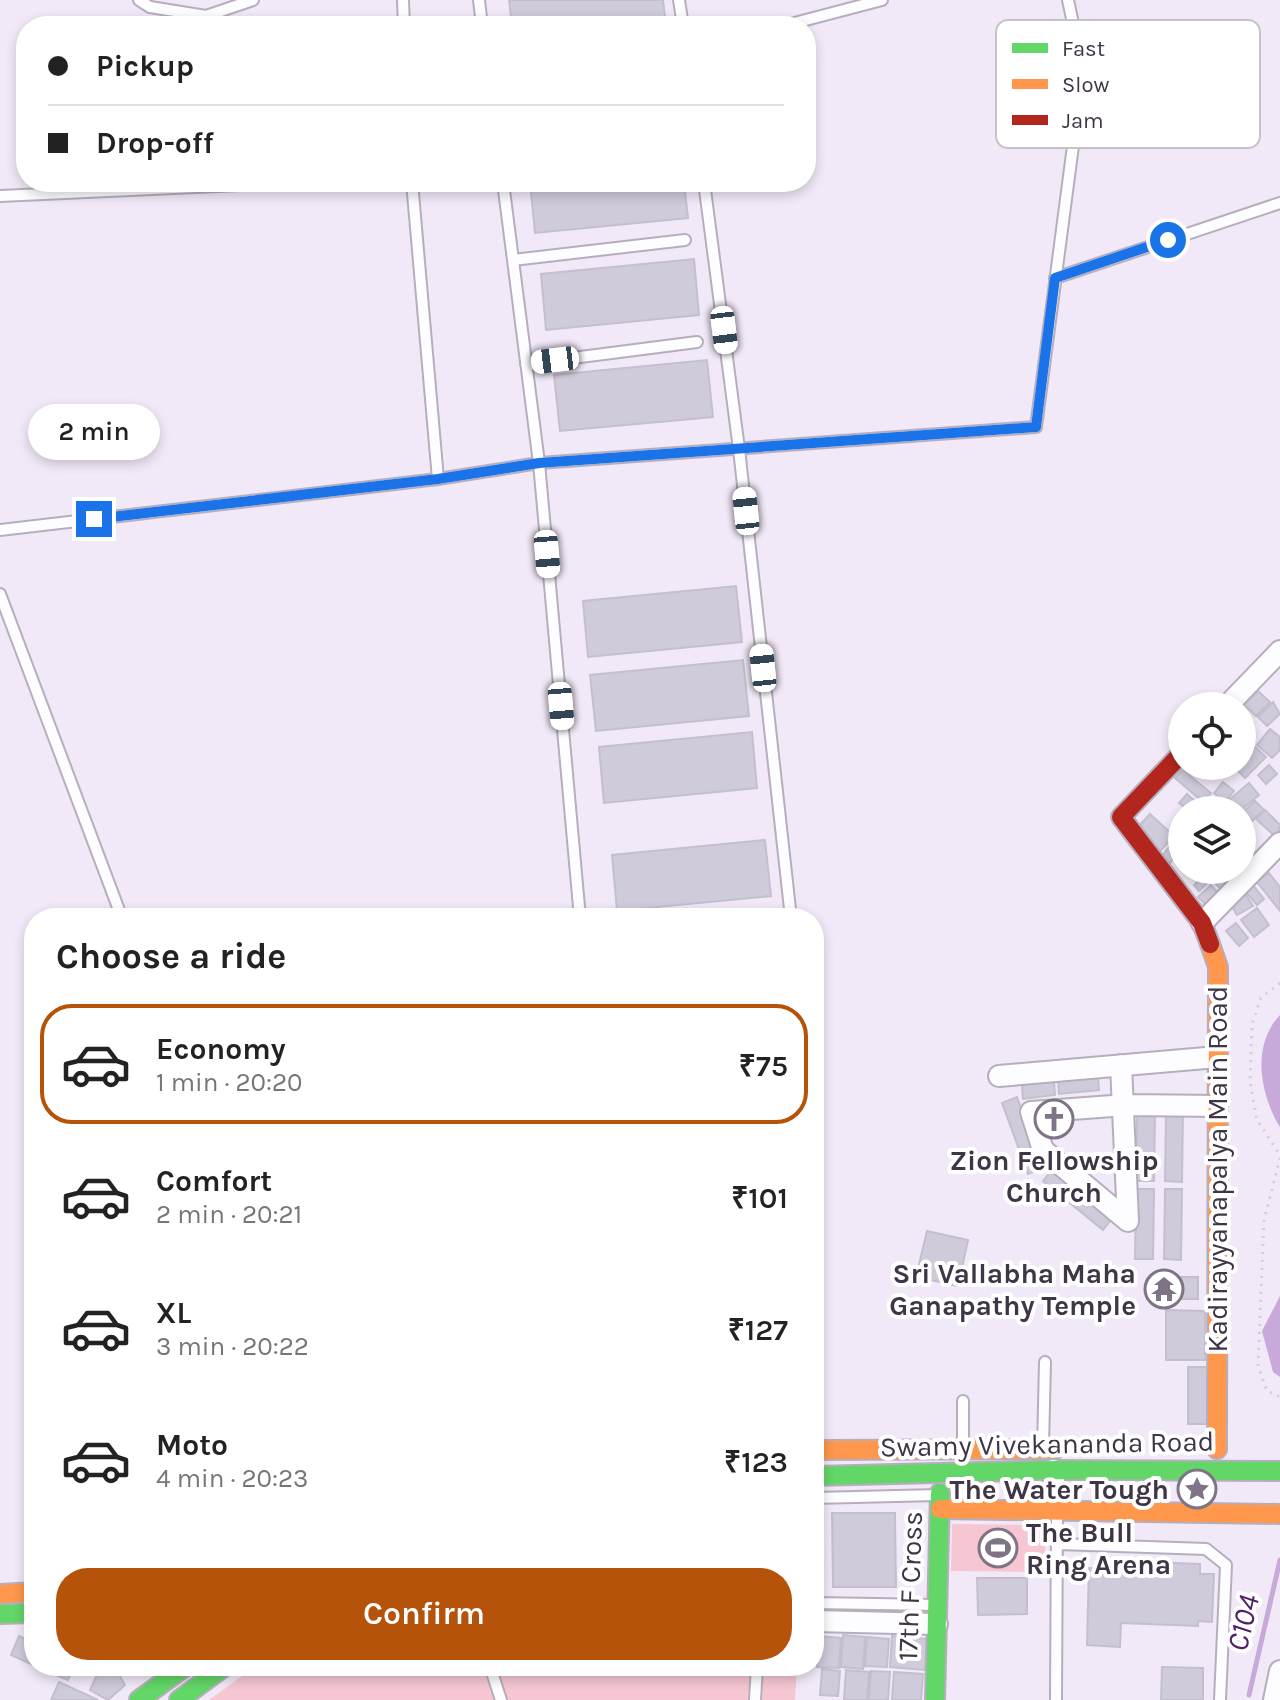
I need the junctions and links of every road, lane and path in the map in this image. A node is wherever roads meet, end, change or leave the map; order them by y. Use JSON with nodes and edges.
{"nodes":[{"id":1,"x":139,"y":0,"type":"edge"},
{"id":2,"x":253,"y":0,"type":"edge"},
{"id":3,"x":882,"y":0,"type":"edge"},
{"id":4,"x":1068,"y":0,"type":"edge"},
{"id":5,"x":816,"y":17,"type":"edge"},
{"id":6,"x":1072,"y":20,"type":"edge"},
{"id":7,"x":1072,"y":148,"type":"edge"},
{"id":8,"x":87,"y":192,"type":"edge"},
{"id":9,"x":413,"y":192,"type":"edge"},
{"id":10,"x":504,"y":192,"type":"edge"},
{"id":11,"x":705,"y":192,"type":"edge"},
{"id":12,"x":0,"y":196,"type":"edge"},
{"id":13,"x":1280,"y":203,"type":"edge"},
{"id":14,"x":685,"y":240,"type":"dead end"},
{"id":15,"x":513,"y":260,"type":"junction"},
{"id":16,"x":1055,"y":278,"type":"junction"},
{"id":17,"x":697,"y":342,"type":"dead end"},
{"id":18,"x":526,"y":364,"type":"junction"},
{"id":19,"x":739,"y":449,"type":"junction"},
{"id":20,"x":539,"y":463,"type":"junction"},
{"id":21,"x":438,"y":479,"type":"junction"},
{"id":22,"x":0,"y":530,"type":"edge"},
{"id":23,"x":0,"y":594,"type":"edge"},
{"id":24,"x":1280,"y":651,"type":"edge"},
{"id":25,"x":1240,"y":692,"type":"edge"},
{"id":26,"x":1168,"y":768,"type":"edge"},
{"id":27,"x":1280,"y":843,"type":"edge"},
{"id":28,"x":118,"y":908,"type":"edge"},
{"id":29,"x":579,"y":908,"type":"edge"},
{"id":30,"x":790,"y":908,"type":"edge"},
{"id":31,"x":1202,"y":923,"type":"junction"},
{"id":32,"x":1280,"y":983,"type":"edge"},
{"id":33,"x":1217,"y":1057,"type":"junction"},
{"id":34,"x":1121,"y":1065,"type":"junction"},
{"id":35,"x":999,"y":1076,"type":"dead end"},
{"id":36,"x":1126,"y":1105,"type":"junction"},
{"id":37,"x":1217,"y":1106,"type":"junction"},
{"id":38,"x":1280,"y":1157,"type":"edge"},
{"id":39,"x":1045,"y":1362,"type":"dead end"},
{"id":40,"x":1280,"y":1397,"type":"edge"},
{"id":41,"x":963,"y":1401,"type":"dead end"},
{"id":42,"x":963,"y":1449,"type":"junction"},
{"id":43,"x":1043,"y":1449,"type":"junction"},
{"id":44,"x":1075,"y":1449,"type":"dead end"},
{"id":45,"x":1217,"y":1449,"type":"dead end"},
{"id":46,"x":824,"y":1450,"type":"edge"},
{"id":47,"x":1053,"y":1470,"type":"junction"},
{"id":48,"x":1280,"y":1471,"type":"edge"},
{"id":49,"x":942,"y":1473,"type":"junction"},
{"id":50,"x":824,"y":1476,"type":"edge"},
{"id":51,"x":824,"y":1498,"type":"edge"},
{"id":52,"x":940,"y":1502,"type":"junction"},
{"id":53,"x":1057,"y":1511,"type":"junction"},
{"id":54,"x":1280,"y":1514,"type":"edge"},
{"id":55,"x":1059,"y":1544,"type":"junction"},
{"id":56,"x":24,"y":1593,"type":"edge"},
{"id":57,"x":0,"y":1594,"type":"edge"},
{"id":58,"x":824,"y":1604,"type":"edge"},
{"id":59,"x":24,"y":1613,"type":"edge"},
{"id":60,"x":0,"y":1614,"type":"edge"},
{"id":61,"x":937,"y":1614,"type":"junction"},
{"id":62,"x":824,"y":1620,"type":"edge"},
{"id":63,"x":1280,"y":1674,"type":"edge"},
{"id":64,"x":172,"y":1676,"type":"edge"},
{"id":65,"x":211,"y":1676,"type":"edge"},
{"id":66,"x":493,"y":1676,"type":"edge"},
{"id":67,"x":756,"y":1676,"type":"edge"},
{"id":68,"x":139,"y":1700,"type":"edge"},
{"id":69,"x":179,"y":1700,"type":"edge"},
{"id":70,"x":501,"y":1700,"type":"edge"},
{"id":71,"x":755,"y":1700,"type":"edge"},
{"id":72,"x":935,"y":1700,"type":"edge"},
{"id":73,"x":1056,"y":1700,"type":"edge"},
{"id":74,"x":1220,"y":1700,"type":"edge"},
{"id":75,"x":1274,"y":1700,"type":"edge"}],
"edges":[{"from":1,"to":2,"type":"lane"},
{"from":3,"to":5,"type":"lane"},
{"from":4,"to":6,"type":"lane"},
{"from":7,"to":16,"type":"lane"},
{"from":8,"to":12,"type":"lane"},
{"from":9,"to":21,"type":"lane"},
{"from":10,"to":15,"type":"lane"},
{"from":11,"to":19,"type":"lane"},
{"from":13,"to":16,"type":"lane"},
{"from":14,"to":15,"type":"lane"},
{"from":15,"to":18,"type":"lane"},
{"from":16,"to":19,"type":"lane"},
{"from":17,"to":18,"type":"lane"},
{"from":18,"to":20,"type":"lane"},
{"from":19,"to":20,"type":"lane"},
{"from":19,"to":30,"type":"lane"},
{"from":20,"to":21,"type":"lane"},
{"from":20,"to":29,"type":"lane"},
{"from":21,"to":22,"type":"lane"},
{"from":23,"to":28,"type":"lane"},
{"from":24,"to":25,"type":"street"},
{"from":26,"to":31,"type":"street","name":"Kadirayyanapalya Main Road"},
{"from":27,"to":31,"type":"street"},
{"from":31,"to":33,"type":"street","name":"Kadirayyanapalya Main Road"},
{"from":32,"to":38,"type":"path"},
{"from":33,"to":34,"type":"street"},
{"from":33,"to":37,"type":"street","name":"Kadirayyanapalya Main Road"},
{"from":34,"to":35,"type":"street"},
{"from":34,"to":36,"type":"street"},
{"from":36,"to":36,"type":"street"},
{"from":36,"to":37,"type":"street"},
{"from":37,"to":45,"type":"street","name":"Kadirayyanapalya Main Road"},
{"from":38,"to":40,"type":"path"},
{"from":39,"to":43,"type":"lane"},
{"from":41,"to":42,"type":"lane"},
{"from":42,"to":43,"type":"street","name":"Swamy Vivekananda Road"},
{"from":42,"to":46,"type":"street","name":"Swamy Vivekananda Road"},
{"from":43,"to":44,"type":"street","name":"Swamy Vivekananda Road"},
{"from":47,"to":48,"type":"street","name":"Swamy Vivekananda Road"},
{"from":47,"to":49,"type":"street","name":"Swamy Vivekananda Road"},
{"from":47,"to":53,"type":"street"},
{"from":49,"to":50,"type":"street","name":"Swamy Vivekananda Road"},
{"from":49,"to":52,"type":"street","name":"17th F Cross"},
{"from":51,"to":52,"type":"lane"},
{"from":52,"to":53,"type":"street"},
{"from":52,"to":61,"type":"street","name":"17th F Cross"},
{"from":53,"to":54,"type":"street"},
{"from":53,"to":55,"type":"lane"},
{"from":55,"to":73,"type":"lane"},
{"from":55,"to":74,"type":"lane"},
{"from":56,"to":57,"type":"street"},
{"from":58,"to":61,"type":"lane"},
{"from":59,"to":60,"type":"street"},
{"from":61,"to":62,"type":"street"},
{"from":61,"to":72,"type":"street","name":"17th F Cross"},
{"from":63,"to":75,"type":"street"},
{"from":64,"to":68,"type":"street"},
{"from":65,"to":69,"type":"street"},
{"from":66,"to":70,"type":"lane"},
{"from":67,"to":71,"type":"lane"}]}
